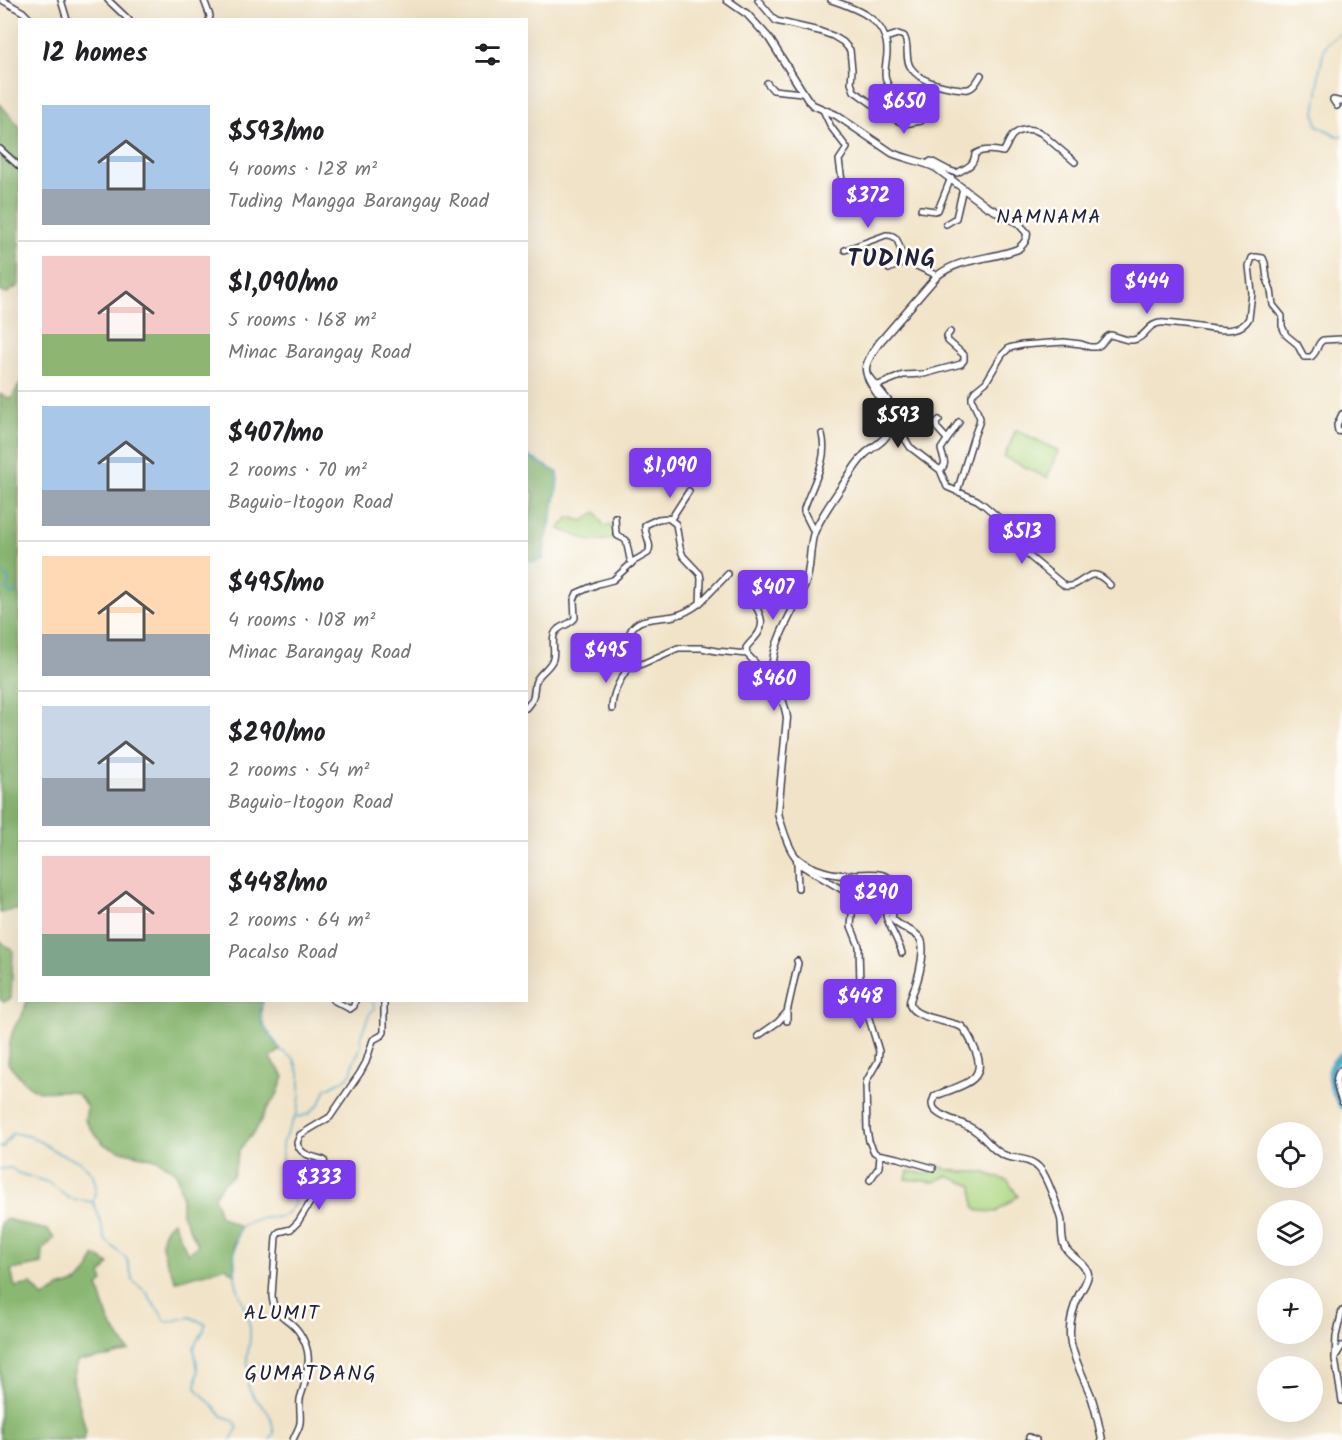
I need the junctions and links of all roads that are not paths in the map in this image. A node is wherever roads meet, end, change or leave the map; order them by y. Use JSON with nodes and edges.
{"nodes":[{"id":1,"x":2,"y":0,"type":"edge"},
{"id":2,"x":61,"y":0,"type":"edge"},
{"id":3,"x":108,"y":0,"type":"edge"},
{"id":4,"x":204,"y":0,"type":"edge"},
{"id":5,"x":727,"y":0,"type":"edge"},
{"id":6,"x":758,"y":0,"type":"edge"},
{"id":7,"x":831,"y":0,"type":"edge"},
{"id":8,"x":29,"y":18,"type":"edge"},
{"id":9,"x":66,"y":18,"type":"edge"},
{"id":10,"x":127,"y":18,"type":"edge"},
{"id":11,"x":209,"y":18,"type":"edge"},
{"id":12,"x":886,"y":38,"type":"junction"},
{"id":13,"x":981,"y":75,"type":"dead end"},
{"id":14,"x":767,"y":82,"type":"dead end"},
{"id":15,"x":802,"y":93,"type":"junction"},
{"id":16,"x":824,"y":110,"type":"junction"},
{"id":17,"x":0,"y":149,"type":"edge"},
{"id":18,"x":1075,"y":162,"type":"dead end"},
{"id":19,"x":927,"y":164,"type":"junction"},
{"id":20,"x":18,"y":165,"type":"edge"},
{"id":21,"x":951,"y":178,"type":"junction"},
{"id":22,"x":963,"y":188,"type":"junction"},
{"id":23,"x":844,"y":195,"type":"dead end"},
{"id":24,"x":921,"y":209,"type":"dead end"},
{"id":25,"x":946,"y":224,"type":"dead end"},
{"id":26,"x":845,"y":250,"type":"dead end"},
{"id":27,"x":906,"y":261,"type":"junction"},
{"id":28,"x":889,"y":269,"type":"dead end"},
{"id":29,"x":937,"y":276,"type":"junction"},
{"id":30,"x":950,"y":332,"type":"dead end"},
{"id":31,"x":1342,"y":339,"type":"edge"},
{"id":32,"x":866,"y":373,"type":"junction"},
{"id":33,"x":876,"y":386,"type":"junction"},
{"id":34,"x":1342,"y":414,"type":"edge"},
{"id":35,"x":939,"y":420,"type":"dead end"},
{"id":36,"x":959,"y":422,"type":"dead end"},
{"id":37,"x":1342,"y":432,"type":"edge"},
{"id":38,"x":822,"y":434,"type":"dead end"},
{"id":39,"x":947,"y":439,"type":"junction"},
{"id":40,"x":940,"y":470,"type":"junction"},
{"id":41,"x":689,"y":491,"type":"dead end"},
{"id":42,"x":957,"y":492,"type":"junction"},
{"id":43,"x":615,"y":517,"type":"dead end"},
{"id":44,"x":671,"y":519,"type":"junction"},
{"id":45,"x":814,"y":532,"type":"junction"},
{"id":46,"x":631,"y":564,"type":"junction"},
{"id":47,"x":728,"y":574,"type":"dead end"},
{"id":48,"x":1110,"y":585,"type":"dead end"},
{"id":49,"x":749,"y":594,"type":"dead end"},
{"id":50,"x":700,"y":603,"type":"junction"},
{"id":51,"x":747,"y":654,"type":"junction"},
{"id":52,"x":629,"y":667,"type":"junction"},
{"id":53,"x":775,"y":678,"type":"junction"},
{"id":54,"x":528,"y":705,"type":"edge"},
{"id":55,"x":612,"y":709,"type":"dead end"},
{"id":56,"x":797,"y":860,"type":"junction"},
{"id":57,"x":798,"y":888,"type":"dead end"},
{"id":58,"x":894,"y":901,"type":"junction"},
{"id":59,"x":902,"y":953,"type":"dead end"},
{"id":60,"x":797,"y":961,"type":"dead end"},
{"id":61,"x":337,"y":1002,"type":"edge"},
{"id":62,"x":355,"y":1002,"type":"edge"},
{"id":63,"x":384,"y":1002,"type":"edge"},
{"id":64,"x":787,"y":1012,"type":"junction"},
{"id":65,"x":787,"y":1021,"type":"dead end"},
{"id":66,"x":758,"y":1036,"type":"dead end"},
{"id":67,"x":1342,"y":1069,"type":"edge"},
{"id":68,"x":1342,"y":1102,"type":"edge"},
{"id":69,"x":880,"y":1155,"type":"junction"},
{"id":70,"x":933,"y":1168,"type":"dead end"},
{"id":71,"x":870,"y":1180,"type":"dead end"},
{"id":72,"x":1342,"y":1311,"type":"edge"},
{"id":73,"x":1342,"y":1346,"type":"edge"},
{"id":74,"x":1335,"y":1359,"type":"junction"},
{"id":75,"x":1342,"y":1401,"type":"edge"},
{"id":76,"x":1029,"y":1437,"type":"dead end"},
{"id":77,"x":292,"y":1440,"type":"edge"},
{"id":78,"x":1036,"y":1440,"type":"edge"},
{"id":79,"x":1102,"y":1440,"type":"edge"}],
"edges":[{"from":1,"to":8,"type":"street"},
{"from":2,"to":9,"type":"street"},
{"from":3,"to":10,"type":"street"},
{"from":4,"to":11,"type":"street"},
{"from":5,"to":15,"type":"main road"},
{"from":6,"to":12,"type":"street"},
{"from":7,"to":12,"type":"street"},
{"from":12,"to":13,"type":"street"},
{"from":14,"to":15,"type":"street"},
{"from":15,"to":16,"type":"main road"},
{"from":16,"to":19,"type":"main road"},
{"from":16,"to":23,"type":"street"},
{"from":17,"to":20,"type":"street"},
{"from":18,"to":19,"type":"street"},
{"from":19,"to":21,"type":"main road"},
{"from":21,"to":22,"type":"main road"},
{"from":21,"to":24,"type":"street"},
{"from":22,"to":25,"type":"street"},
{"from":22,"to":29,"type":"main road"},
{"from":26,"to":27,"type":"street"},
{"from":27,"to":28,"type":"street"},
{"from":27,"to":29,"type":"street"},
{"from":29,"to":32,"type":"main road"},
{"from":30,"to":33,"type":"street"},
{"from":31,"to":42,"type":"street"},
{"from":32,"to":33,"type":"street"},
{"from":32,"to":45,"type":"main road"},
{"from":33,"to":40,"type":"street"},
{"from":34,"to":37,"type":"street"},
{"from":35,"to":39,"type":"street"},
{"from":36,"to":39,"type":"street"},
{"from":38,"to":45,"type":"street"},
{"from":39,"to":40,"type":"street"},
{"from":40,"to":42,"type":"street"},
{"from":41,"to":44,"type":"street"},
{"from":42,"to":48,"type":"street"},
{"from":43,"to":46,"type":"street"},
{"from":44,"to":46,"type":"street"},
{"from":44,"to":50,"type":"street"},
{"from":45,"to":53,"type":"main road"},
{"from":46,"to":54,"type":"street"},
{"from":47,"to":50,"type":"street"},
{"from":49,"to":51,"type":"street"},
{"from":50,"to":52,"type":"street"},
{"from":51,"to":52,"type":"street"},
{"from":51,"to":53,"type":"street"},
{"from":52,"to":55,"type":"street"},
{"from":53,"to":56,"type":"main road"},
{"from":56,"to":57,"type":"street"},
{"from":56,"to":58,"type":"main road"},
{"from":56,"to":69,"type":"street"},
{"from":58,"to":59,"type":"street"},
{"from":58,"to":79,"type":"main road"},
{"from":60,"to":64,"type":"street"},
{"from":61,"to":62,"type":"street"},
{"from":63,"to":77,"type":"street"},
{"from":64,"to":65,"type":"street"},
{"from":64,"to":66,"type":"street"},
{"from":67,"to":68,"type":"street"},
{"from":69,"to":70,"type":"street"},
{"from":69,"to":71,"type":"street"},
{"from":72,"to":74,"type":"street"},
{"from":73,"to":74,"type":"street"},
{"from":74,"to":75,"type":"street"},
{"from":76,"to":78,"type":"street"}]}
